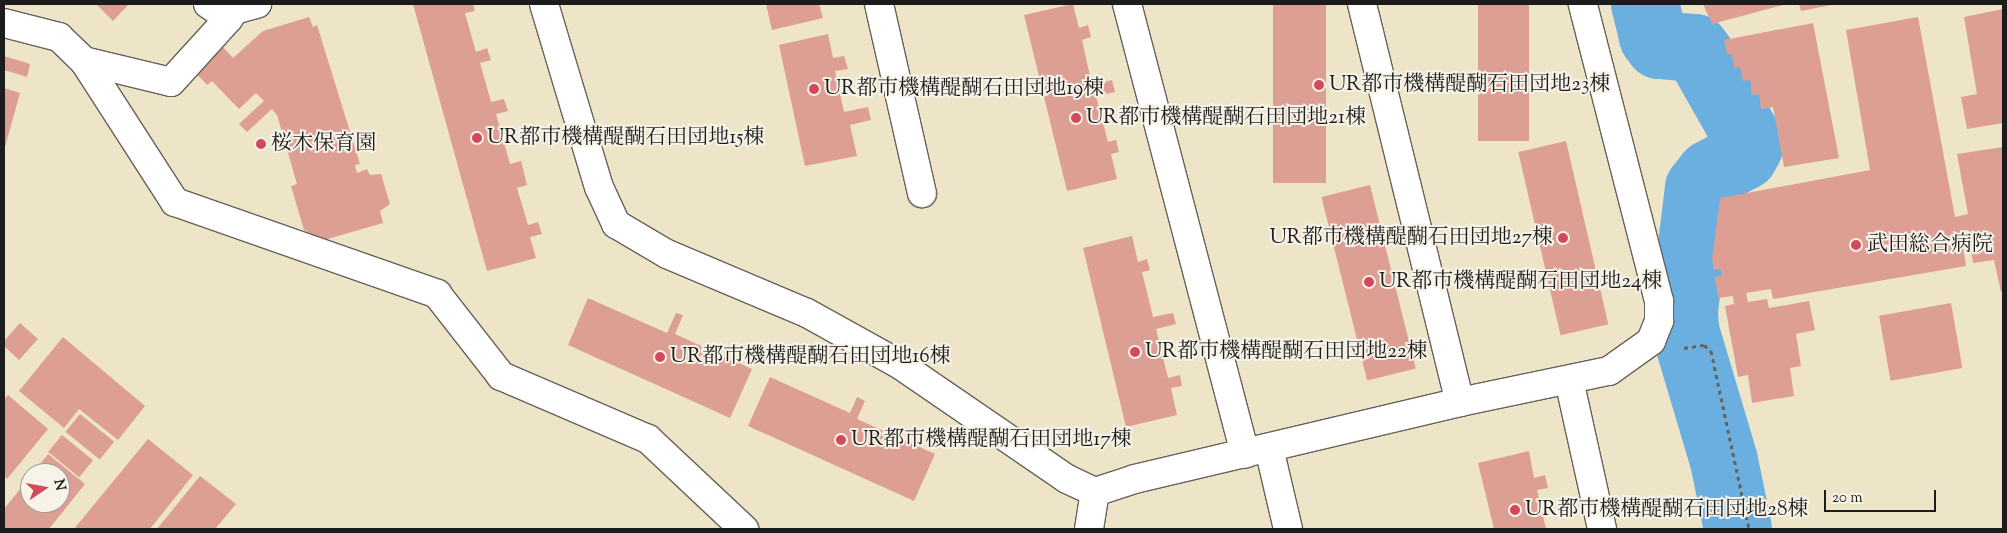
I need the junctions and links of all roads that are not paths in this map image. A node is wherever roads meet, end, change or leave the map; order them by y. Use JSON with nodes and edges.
{"nodes":[{"id":1,"x":258,"y":4,"type":"edge"},
{"id":2,"x":544,"y":4,"type":"edge"},
{"id":3,"x":879,"y":4,"type":"edge"},
{"id":4,"x":1127,"y":4,"type":"edge"},
{"id":5,"x":1362,"y":4,"type":"edge"},
{"id":6,"x":1582,"y":4,"type":"edge"},
{"id":7,"x":218,"y":11,"type":"edge"},
{"id":8,"x":4,"y":23,"type":"edge"},
{"id":9,"x":84,"y":61,"type":"junction"},
{"id":10,"x":922,"y":193,"type":"dead end"},
{"id":11,"x":1569,"y":380,"type":"junction"},
{"id":12,"x":1460,"y":402,"type":"junction"},
{"id":13,"x":1257,"y":451,"type":"junction"},
{"id":14,"x":1094,"y":492,"type":"junction"},
{"id":15,"x":744,"y":529,"type":"edge"},
{"id":16,"x":1088,"y":529,"type":"edge"},
{"id":17,"x":1288,"y":529,"type":"edge"},
{"id":18,"x":1602,"y":529,"type":"edge"}],
"edges":[{"from":1,"to":7,"type":"street"},
{"from":2,"to":14,"type":"street"},
{"from":3,"to":10,"type":"street"},
{"from":4,"to":13,"type":"street"},
{"from":5,"to":12,"type":"street"},
{"from":6,"to":11,"type":"street"},
{"from":7,"to":9,"type":"street"},
{"from":8,"to":9,"type":"street"},
{"from":9,"to":15,"type":"street"},
{"from":11,"to":12,"type":"street"},
{"from":11,"to":18,"type":"street"},
{"from":12,"to":13,"type":"street"},
{"from":13,"to":14,"type":"street"},
{"from":13,"to":17,"type":"street"},
{"from":14,"to":16,"type":"street"}]}
